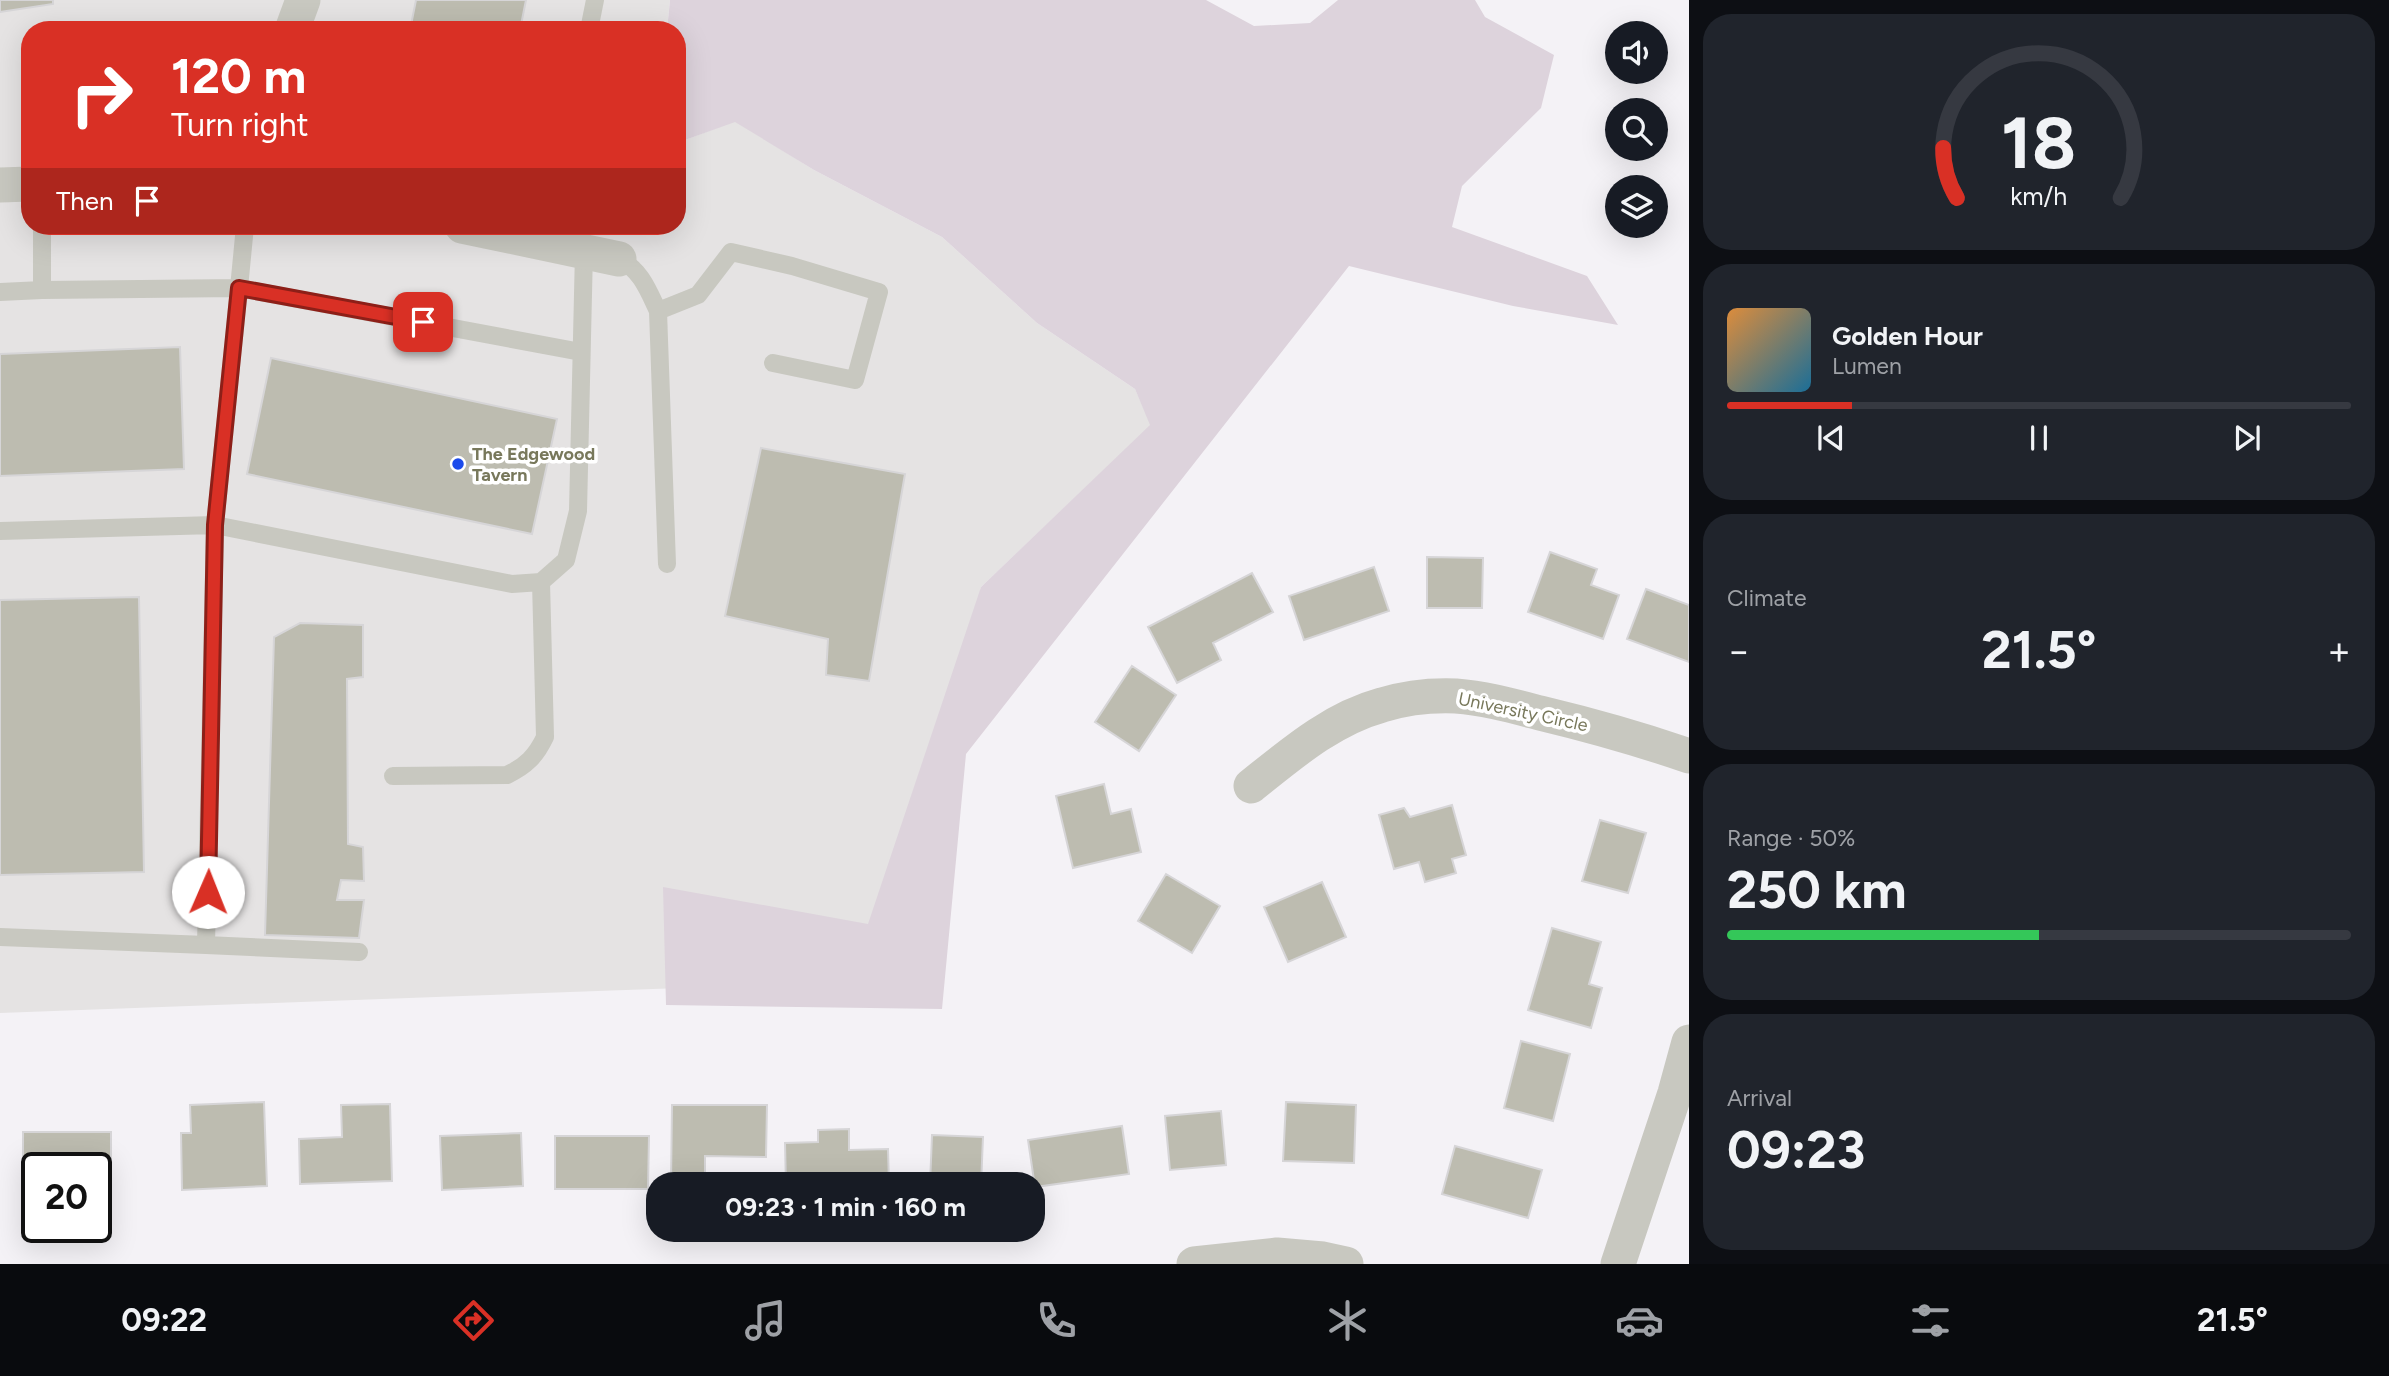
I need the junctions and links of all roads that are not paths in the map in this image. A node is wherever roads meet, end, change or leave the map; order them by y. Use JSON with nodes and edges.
{"nodes":[{"id":1,"x":303,"y":0,"type":"edge"},
{"id":2,"x":595,"y":0,"type":"edge"},
{"id":3,"x":295,"y":21,"type":"edge"},
{"id":4,"x":591,"y":21,"type":"edge"},
{"id":5,"x":21,"y":184,"type":"edge"},
{"id":6,"x":0,"y":185,"type":"edge"},
{"id":7,"x":42,"y":235,"type":"edge"},
{"id":8,"x":244,"y":235,"type":"edge"},
{"id":9,"x":506,"y":235,"type":"edge"},
{"id":10,"x":584,"y":251,"type":"junction"},
{"id":11,"x":619,"y":259,"type":"joint"},
{"id":12,"x":239,"y":288,"type":"junction"},
{"id":13,"x":42,"y":290,"type":"junction"},
{"id":14,"x":0,"y":292,"type":"edge"},
{"id":15,"x":658,"y":311,"type":"junction"},
{"id":16,"x":581,"y":352,"type":"junction"},
{"id":17,"x":773,"y":363,"type":"dead end"},
{"id":18,"x":215,"y":525,"type":"junction"},
{"id":19,"x":0,"y":531,"type":"edge"},
{"id":20,"x":667,"y":564,"type":"dead end"},
{"id":21,"x":541,"y":582,"type":"junction"},
{"id":22,"x":1689,"y":756,"type":"edge"},
{"id":23,"x":393,"y":776,"type":"dead end"},
{"id":24,"x":1251,"y":786,"type":"dead end"},
{"id":25,"x":0,"y":937,"type":"edge"},
{"id":26,"x":206,"y":945,"type":"junction"},
{"id":27,"x":359,"y":952,"type":"dead end"},
{"id":28,"x":1689,"y":1042,"type":"edge"},
{"id":29,"x":1194,"y":1264,"type":"edge"},
{"id":30,"x":1346,"y":1264,"type":"edge"},
{"id":31,"x":1618,"y":1264,"type":"edge"}],
"edges":[{"from":1,"to":3,"type":"street"},
{"from":2,"to":4,"type":"lane"},
{"from":5,"to":6,"type":"street"},
{"from":7,"to":13,"type":"lane"},
{"from":8,"to":12,"type":"lane"},
{"from":9,"to":10,"type":"street"},
{"from":10,"to":11,"type":"street"},
{"from":10,"to":16,"type":"lane"},
{"from":11,"to":15,"type":"lane"},
{"from":12,"to":13,"type":"lane"},
{"from":12,"to":16,"type":"lane"},
{"from":12,"to":18,"type":"lane"},
{"from":13,"to":14,"type":"lane"},
{"from":15,"to":17,"type":"lane"},
{"from":15,"to":20,"type":"lane"},
{"from":16,"to":21,"type":"lane"},
{"from":18,"to":19,"type":"lane"},
{"from":18,"to":21,"type":"lane"},
{"from":18,"to":26,"type":"lane"},
{"from":21,"to":23,"type":"lane"},
{"from":22,"to":24,"type":"street","name":"University Circle"},
{"from":25,"to":26,"type":"lane"},
{"from":26,"to":27,"type":"lane"},
{"from":28,"to":31,"type":"street"},
{"from":29,"to":30,"type":"street"}]}
